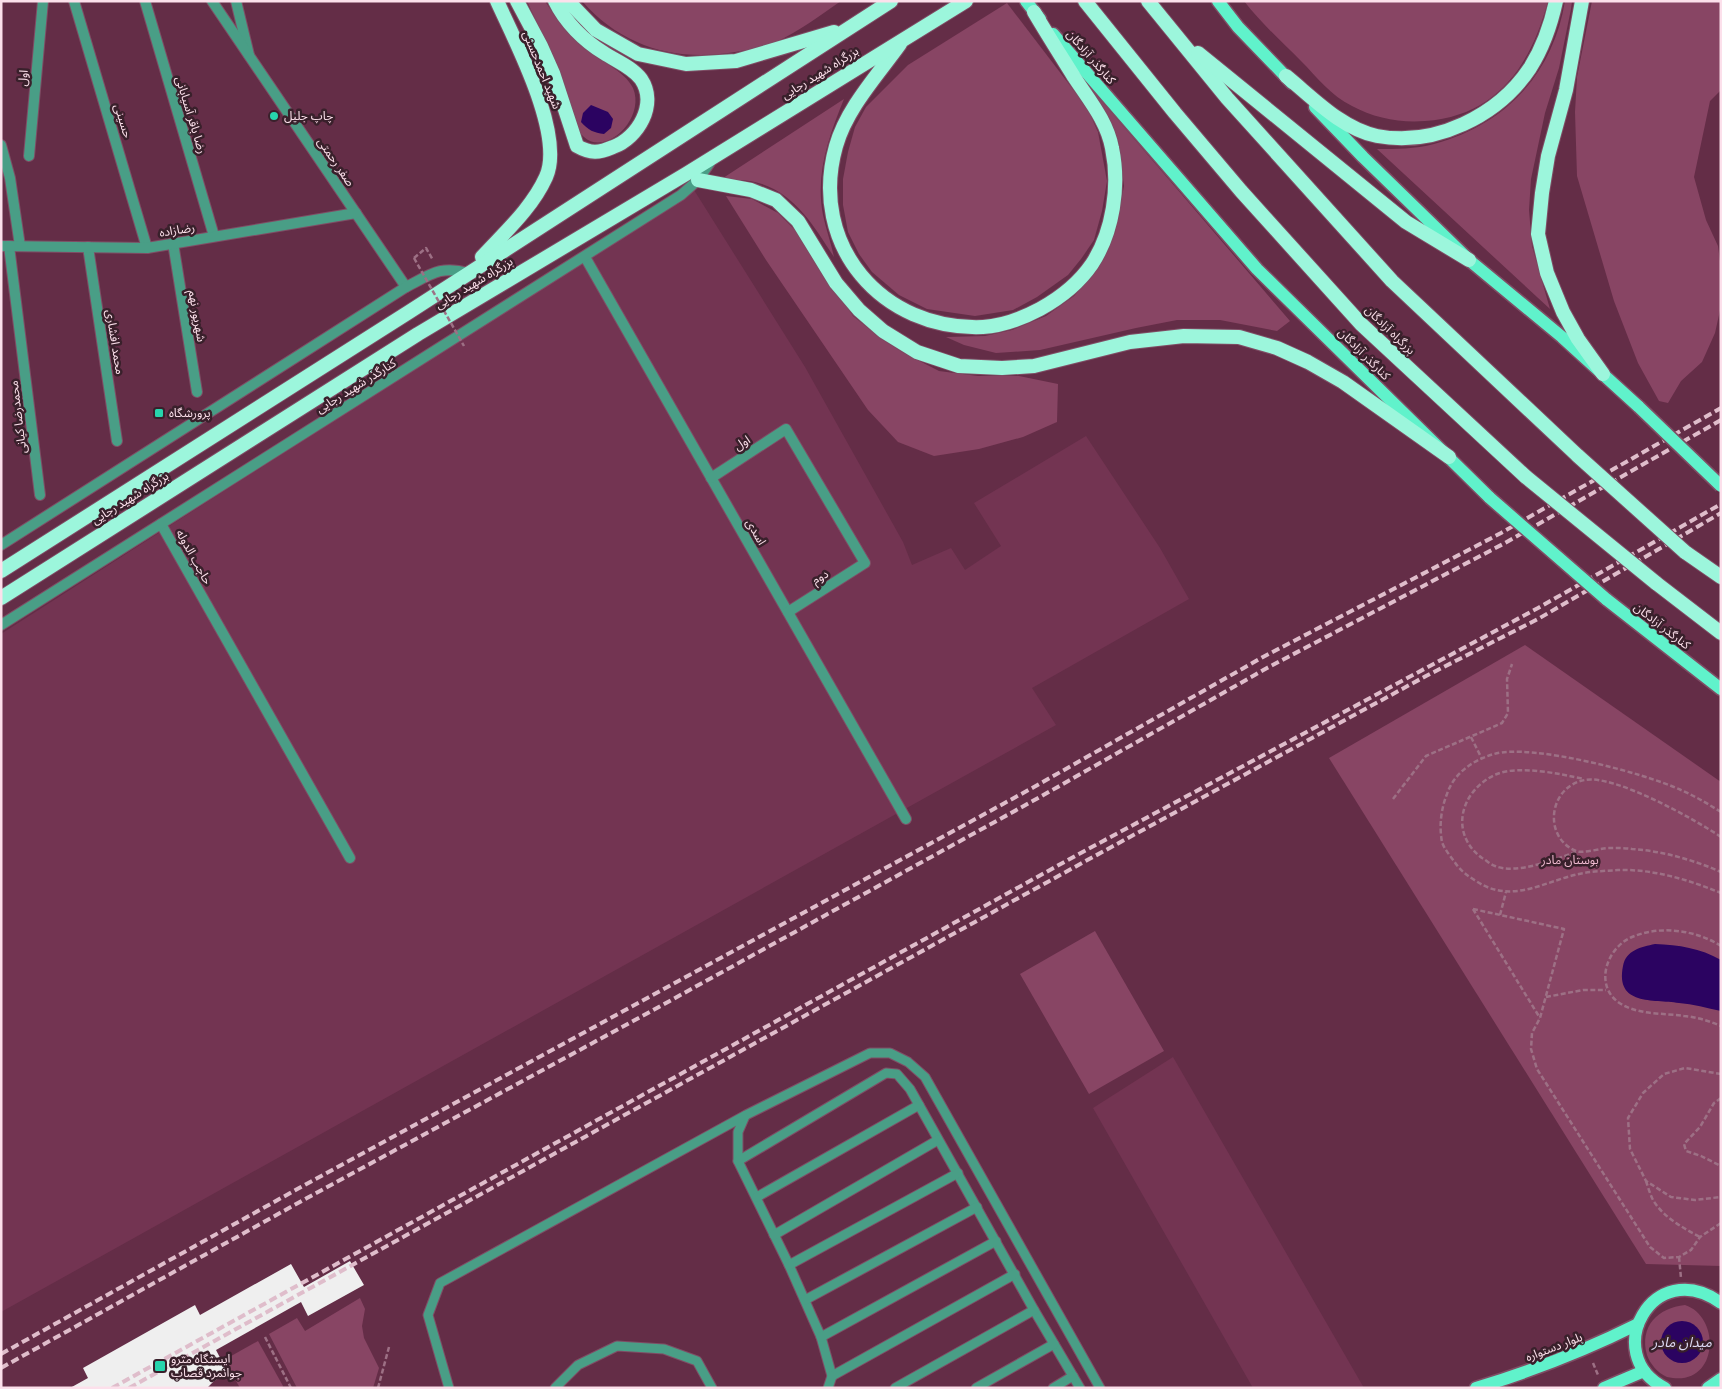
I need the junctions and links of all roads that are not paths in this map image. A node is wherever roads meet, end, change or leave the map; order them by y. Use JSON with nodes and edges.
{"nodes":[{"id":1,"x":42,"y":1,"type":"edge"},
{"id":2,"x":74,"y":1,"type":"edge"},
{"id":3,"x":145,"y":1,"type":"edge"},
{"id":4,"x":212,"y":1,"type":"edge"},
{"id":5,"x":236,"y":1,"type":"edge"},
{"id":6,"x":497,"y":1,"type":"edge"},
{"id":7,"x":517,"y":1,"type":"edge"},
{"id":8,"x":554,"y":1,"type":"edge"},
{"id":9,"x":568,"y":1,"type":"edge"},
{"id":10,"x":890,"y":1,"type":"edge"},
{"id":11,"x":966,"y":1,"type":"edge"},
{"id":12,"x":1085,"y":1,"type":"edge"},
{"id":13,"x":1148,"y":1,"type":"edge"},
{"id":14,"x":1218,"y":1,"type":"edge"},
{"id":15,"x":1556,"y":1,"type":"edge"},
{"id":16,"x":1582,"y":1,"type":"edge"},
{"id":17,"x":1030,"y":7,"type":"edge"},
{"id":18,"x":849,"y":28,"type":"junction"},
{"id":19,"x":1175,"y":34,"type":"junction"},
{"id":20,"x":904,"y":38,"type":"junction"},
{"id":21,"x":249,"y":56,"type":"junction"},
{"id":22,"x":1286,"y":76,"type":"junction"},
{"id":23,"x":1,"y":145,"type":"edge"},
{"id":24,"x":29,"y":156,"type":"dead end"},
{"id":25,"x":713,"y":156,"type":"junction"},
{"id":26,"x":698,"y":180,"type":"junction"},
{"id":27,"x":356,"y":213,"type":"junction"},
{"id":28,"x":214,"y":236,"type":"junction"},
{"id":29,"x":172,"y":243,"type":"junction"},
{"id":30,"x":5,"y":246,"type":"edge"},
{"id":31,"x":20,"y":246,"type":"junction"},
{"id":32,"x":88,"y":247,"type":"junction"},
{"id":33,"x":147,"y":248,"type":"junction"},
{"id":34,"x":585,"y":257,"type":"junction"},
{"id":35,"x":1469,"y":260,"type":"junction"},
{"id":36,"x":468,"y":273,"type":"junction"},
{"id":37,"x":406,"y":287,"type":"junction"},
{"id":38,"x":1603,"y":374,"type":"junction"},
{"id":39,"x":198,"y":392,"type":"dead end"},
{"id":40,"x":117,"y":441,"type":"dead end"},
{"id":41,"x":1449,"y":457,"type":"junction"},
{"id":42,"x":711,"y":478,"type":"junction"},
{"id":43,"x":1721,"y":486,"type":"edge"},
{"id":44,"x":40,"y":495,"type":"dead end"},
{"id":45,"x":161,"y":524,"type":"junction"},
{"id":46,"x":1,"y":545,"type":"edge"},
{"id":47,"x":176,"y":550,"type":"joint"},
{"id":48,"x":865,"y":564,"type":"joint"},
{"id":49,"x":1,"y":571,"type":"edge"},
{"id":50,"x":1721,"y":577,"type":"edge"},
{"id":51,"x":1,"y":598,"type":"edge"},
{"id":52,"x":788,"y":612,"type":"junction"},
{"id":53,"x":1,"y":625,"type":"edge"},
{"id":54,"x":1721,"y":633,"type":"edge"},
{"id":55,"x":1688,"y":663,"type":"junction"},
{"id":56,"x":1721,"y":689,"type":"edge"},
{"id":57,"x":1721,"y":696,"type":"edge"},
{"id":58,"x":906,"y":819,"type":"dead end"},
{"id":59,"x":350,"y":858,"type":"dead end"},
{"id":60,"x":919,"y":1105,"type":"junction"},
{"id":61,"x":746,"y":1115,"type":"junction"},
{"id":62,"x":938,"y":1140,"type":"junction"},
{"id":63,"x":738,"y":1161,"type":"junction"},
{"id":64,"x":958,"y":1173,"type":"junction"},
{"id":65,"x":757,"y":1197,"type":"junction"},
{"id":66,"x":977,"y":1207,"type":"junction"},
{"id":67,"x":774,"y":1235,"type":"junction"},
{"id":68,"x":996,"y":1241,"type":"junction"},
{"id":69,"x":789,"y":1265,"type":"junction"},
{"id":70,"x":1015,"y":1274,"type":"junction"},
{"id":71,"x":1717,"y":1295,"type":"edge"},
{"id":72,"x":805,"y":1300,"type":"junction"},
{"id":73,"x":1034,"y":1310,"type":"junction"},
{"id":74,"x":1638,"y":1324,"type":"junction"},
{"id":75,"x":821,"y":1337,"type":"junction"},
{"id":76,"x":1054,"y":1344,"type":"junction"},
{"id":77,"x":1644,"y":1371,"type":"junction"},
{"id":78,"x":832,"y":1376,"type":"junction"},
{"id":79,"x":1074,"y":1376,"type":"junction"},
{"id":80,"x":1721,"y":1379,"type":"edge"},
{"id":81,"x":1601,"y":1383,"type":"edge"},
{"id":82,"x":449,"y":1388,"type":"edge"},
{"id":83,"x":555,"y":1388,"type":"edge"},
{"id":84,"x":712,"y":1388,"type":"edge"},
{"id":85,"x":828,"y":1388,"type":"edge"},
{"id":86,"x":895,"y":1388,"type":"edge"},
{"id":87,"x":976,"y":1388,"type":"edge"},
{"id":88,"x":1053,"y":1388,"type":"edge"},
{"id":89,"x":1080,"y":1388,"type":"edge"},
{"id":90,"x":1100,"y":1388,"type":"edge"},
{"id":91,"x":1476,"y":1388,"type":"edge"},
{"id":92,"x":1665,"y":1388,"type":"edge"},
{"id":93,"x":1708,"y":1388,"type":"edge"}],
"edges":[{"from":1,"to":24,"type":"street","name":"اول"},
{"from":2,"to":33,"type":"street","name":"حسینی"},
{"from":3,"to":28,"type":"street","name":"رضا باقر آسیابانی"},
{"from":4,"to":21,"type":"street","name":"صفر رحمتی"},
{"from":5,"to":21,"type":"street"},
{"from":6,"to":36,"type":"highway","name":"شهید احمدحسنی"},
{"from":7,"to":8,"type":"highway"},
{"from":9,"to":18,"type":"highway"},
{"from":10,"to":18,"type":"highway","name":"بزرگراه شهید رجایی"},
{"from":11,"to":20,"type":"highway","name":"بزرگراه شهید رجایی"},
{"from":12,"to":54,"type":"highway","name":"بزرگراه آزادگان","bridge":true},
{"from":13,"to":19,"type":"highway"},
{"from":14,"to":22,"type":"main road"},
{"from":15,"to":22,"type":"highway"},
{"from":16,"to":38,"type":"highway"},
{"from":17,"to":20,"type":"highway"},
{"from":17,"to":41,"type":"main road","name":"کنارگذر آزادگان"},
{"from":18,"to":36,"type":"highway","name":"بزرگراه شهید رجایی"},
{"from":19,"to":35,"type":"highway"},
{"from":19,"to":50,"type":"highway","bridge":true},
{"from":20,"to":25,"type":"highway","name":"بزرگراه شهید رجایی"},
{"from":21,"to":27,"type":"street","name":"صفر رحمتی"},
{"from":22,"to":35,"type":"main road"},
{"from":23,"to":31,"type":"street"},
{"from":25,"to":26,"type":"street","name":"کنارگذر شهید رجایی"},
{"from":25,"to":51,"type":"highway","name":"بزرگراه شهید رجایی"},
{"from":26,"to":34,"type":"street","name":"کنارگذر شهید رجایی"},
{"from":26,"to":41,"type":"highway"},
{"from":27,"to":28,"type":"street","name":"رضازاده"},
{"from":27,"to":37,"type":"street","name":"صفر رحمتی"},
{"from":28,"to":29,"type":"street","name":"رضازاده"},
{"from":29,"to":33,"type":"street","name":"رضازاده"},
{"from":29,"to":39,"type":"street","name":"شهریور نهم"},
{"from":30,"to":31,"type":"street","name":"رضازاده"},
{"from":30,"to":44,"type":"street","name":"محمدرضا کیانی"},
{"from":31,"to":32,"type":"street","name":"رضازاده"},
{"from":32,"to":33,"type":"street","name":"رضازاده"},
{"from":32,"to":40,"type":"street","name":"محمد افشاری"},
{"from":34,"to":42,"type":"street","name":"اسدی"},
{"from":34,"to":45,"type":"street","name":"کنارگذر شهید رجایی"},
{"from":35,"to":38,"type":"main road"},
{"from":36,"to":37,"type":"street"},
{"from":36,"to":49,"type":"highway","name":"بزرگراه شهید رجایی"},
{"from":37,"to":46,"type":"street"},
{"from":38,"to":43,"type":"main road","bridge":true},
{"from":41,"to":55,"type":"main road","name":"کنارگذر آزادگان","bridge":true},
{"from":42,"to":48,"type":"street","name":"اول"},
{"from":42,"to":52,"type":"street","name":"اسدی"},
{"from":45,"to":47,"type":"lane","name":"حاجب الدوله"},
{"from":45,"to":53,"type":"street","name":"کنارگذر شهید رجایی"},
{"from":47,"to":59,"type":"street","name":"حاجب الدوله"},
{"from":48,"to":52,"type":"street","name":"دوم"},
{"from":52,"to":58,"type":"street","name":"اسدی"},
{"from":55,"to":56,"type":"main road","name":"کنارگذر آزادگان"},
{"from":55,"to":57,"type":"main road"},
{"from":60,"to":62,"type":"lane"},
{"from":60,"to":63,"type":"lane"},
{"from":60,"to":65,"type":"lane"},
{"from":61,"to":63,"type":"lane"},
{"from":61,"to":82,"type":"lane"},
{"from":61,"to":90,"type":"lane"},
{"from":62,"to":64,"type":"lane"},
{"from":62,"to":67,"type":"lane"},
{"from":63,"to":65,"type":"lane"},
{"from":64,"to":66,"type":"lane"},
{"from":64,"to":69,"type":"lane"},
{"from":65,"to":67,"type":"lane"},
{"from":66,"to":68,"type":"lane"},
{"from":66,"to":72,"type":"lane"},
{"from":67,"to":69,"type":"lane"},
{"from":68,"to":70,"type":"lane"},
{"from":68,"to":75,"type":"lane"},
{"from":69,"to":72,"type":"lane"},
{"from":70,"to":73,"type":"lane"},
{"from":70,"to":78,"type":"lane"},
{"from":71,"to":74,"type":"main road"},
{"from":72,"to":75,"type":"lane"},
{"from":73,"to":76,"type":"lane"},
{"from":73,"to":86,"type":"lane"},
{"from":74,"to":77,"type":"main road"},
{"from":74,"to":91,"type":"main road","name":"بلوار دستواره"},
{"from":75,"to":78,"type":"lane"},
{"from":76,"to":79,"type":"lane"},
{"from":76,"to":87,"type":"lane"},
{"from":77,"to":81,"type":"main road"},
{"from":77,"to":92,"type":"main road"},
{"from":78,"to":85,"type":"lane"},
{"from":79,"to":88,"type":"lane"},
{"from":79,"to":89,"type":"lane"},
{"from":80,"to":93,"type":"main road"},
{"from":83,"to":84,"type":"lane"}]}
